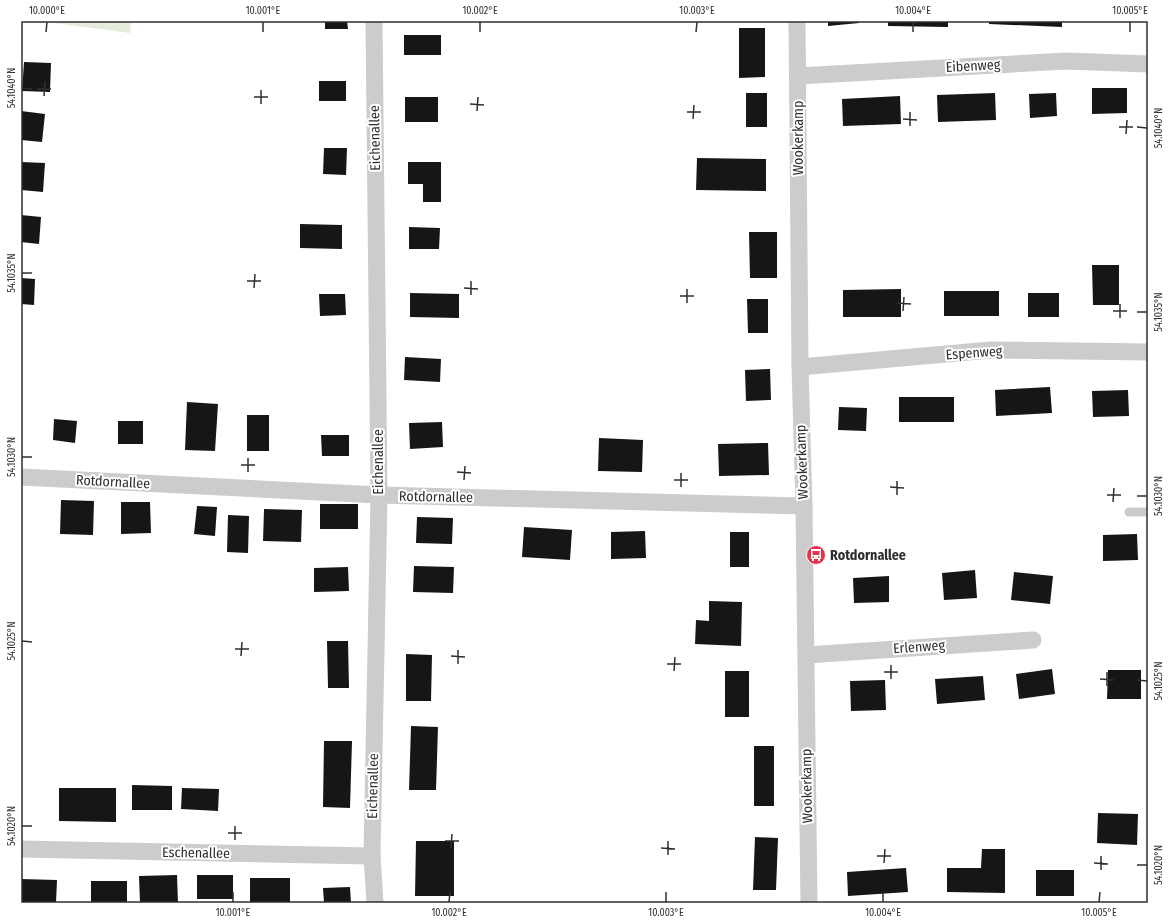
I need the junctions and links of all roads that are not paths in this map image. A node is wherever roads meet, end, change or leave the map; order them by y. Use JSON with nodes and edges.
{"nodes":[{"id":1,"x":374,"y":21,"type":"edge"},
{"id":2,"x":797,"y":21,"type":"edge"},
{"id":3,"x":1148,"y":64,"type":"edge"},
{"id":4,"x":798,"y":76,"type":"junction"},
{"id":5,"x":1148,"y":352,"type":"edge"},
{"id":6,"x":800,"y":367,"type":"junction"},
{"id":7,"x":21,"y":477,"type":"edge"},
{"id":8,"x":379,"y":495,"type":"junction"},
{"id":9,"x":804,"y":506,"type":"junction"},
{"id":10,"x":1129,"y":512,"type":"dead end"},
{"id":11,"x":1148,"y":512,"type":"edge"},
{"id":12,"x":1033,"y":640,"type":"dead end"},
{"id":13,"x":806,"y":655,"type":"junction"},
{"id":14,"x":21,"y":849,"type":"edge"},
{"id":15,"x":372,"y":856,"type":"junction"},
{"id":16,"x":375,"y":903,"type":"edge"},
{"id":17,"x":809,"y":903,"type":"edge"}],
"edges":[{"from":1,"to":8,"type":"street","name":"Eichenallee"},
{"from":2,"to":4,"type":"street","name":"Wookerkamp"},
{"from":3,"to":4,"type":"street","name":"Eibenweg"},
{"from":4,"to":6,"type":"street","name":"Wookerkamp"},
{"from":5,"to":6,"type":"street","name":"Espenweg"},
{"from":6,"to":9,"type":"street","name":"Wookerkamp"},
{"from":7,"to":8,"type":"street","name":"Rotdornallee"},
{"from":8,"to":9,"type":"street","name":"Rotdornallee"},
{"from":8,"to":15,"type":"street","name":"Eichenallee"},
{"from":9,"to":13,"type":"street","name":"Wookerkamp"},
{"from":10,"to":11,"type":"lane"},
{"from":12,"to":13,"type":"street","name":"Erlenweg"},
{"from":13,"to":17,"type":"street","name":"Wookerkamp"},
{"from":14,"to":15,"type":"street","name":"Eschenallee"},
{"from":15,"to":16,"type":"street","name":"Eichenallee"}]}
